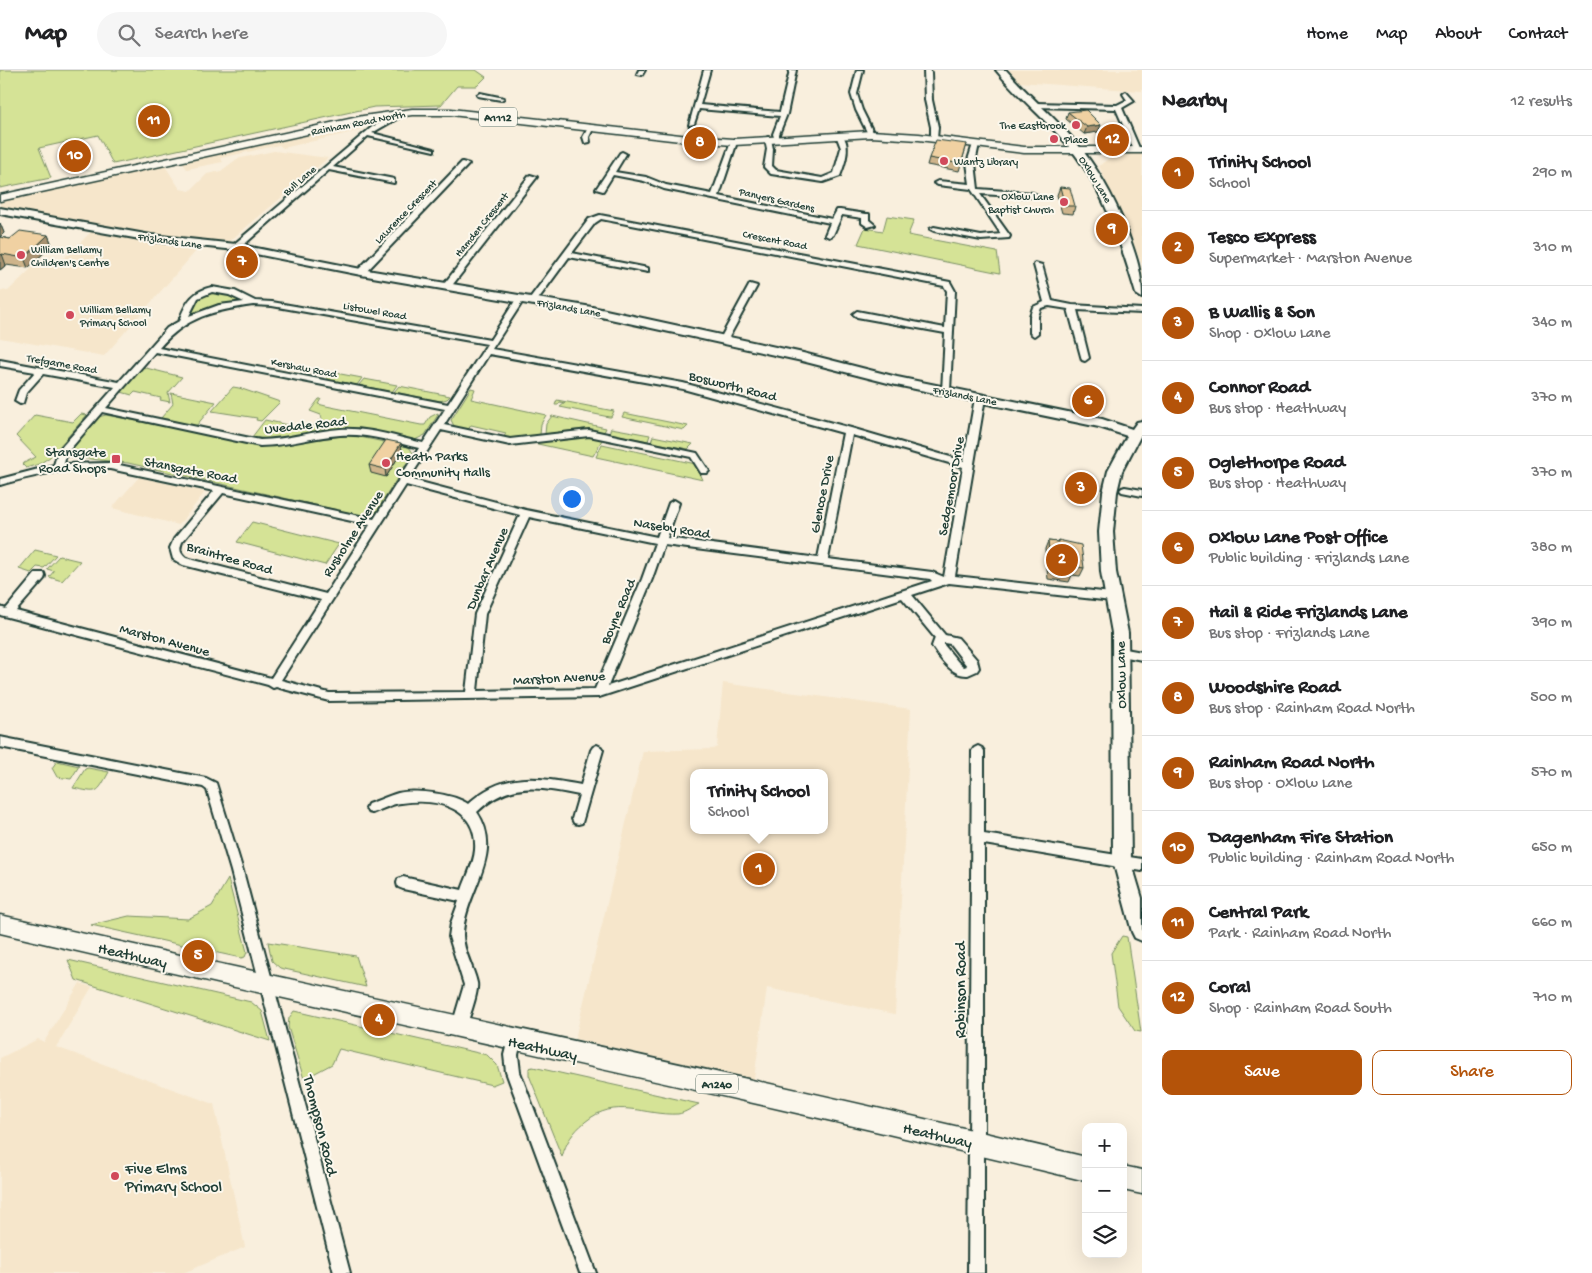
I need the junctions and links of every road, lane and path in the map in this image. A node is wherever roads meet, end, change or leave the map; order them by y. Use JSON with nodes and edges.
{"nodes":[{"id":1,"x":707,"y":70,"type":"edge"},
{"id":2,"x":793,"y":70,"type":"edge"},
{"id":3,"x":860,"y":70,"type":"edge"},
{"id":4,"x":927,"y":70,"type":"edge"},
{"id":5,"x":1001,"y":70,"type":"edge"},
{"id":6,"x":1126,"y":94,"type":"dead end"},
{"id":7,"x":480,"y":95,"type":"dead end"},
{"id":8,"x":501,"y":98,"type":"dead end"},
{"id":9,"x":1035,"y":105,"type":"junction"},
{"id":10,"x":696,"y":107,"type":"junction"},
{"id":11,"x":1118,"y":107,"type":"junction"},
{"id":12,"x":403,"y":112,"type":"junction"},
{"id":13,"x":784,"y":114,"type":"junction"},
{"id":14,"x":363,"y":119,"type":"junction"},
{"id":15,"x":691,"y":124,"type":"dead end"},
{"id":16,"x":374,"y":128,"type":"junction"},
{"id":17,"x":590,"y":129,"type":"junction"},
{"id":18,"x":367,"y":134,"type":"junction"},
{"id":19,"x":871,"y":134,"type":"junction"},
{"id":20,"x":839,"y":135,"type":"junction"},
{"id":21,"x":772,"y":139,"type":"junction"},
{"id":22,"x":934,"y":139,"type":"junction"},
{"id":23,"x":751,"y":140,"type":"junction"},
{"id":24,"x":587,"y":142,"type":"dead end"},
{"id":25,"x":734,"y":142,"type":"junction"},
{"id":26,"x":976,"y":144,"type":"junction"},
{"id":27,"x":432,"y":150,"type":"dead end"},
{"id":28,"x":1078,"y":150,"type":"junction"},
{"id":29,"x":1139,"y":150,"type":"edge"},
{"id":30,"x":622,"y":154,"type":"dead end"},
{"id":31,"x":464,"y":164,"type":"dead end"},
{"id":32,"x":330,"y":168,"type":"junction"},
{"id":33,"x":611,"y":173,"type":"junction"},
{"id":34,"x":533,"y":177,"type":"dead end"},
{"id":35,"x":391,"y":181,"type":"dead end"},
{"id":36,"x":938,"y":183,"type":"dead end"},
{"id":37,"x":600,"y":189,"type":"dead end"},
{"id":38,"x":974,"y":189,"type":"junction"},
{"id":39,"x":0,"y":194,"type":"edge"},
{"id":40,"x":1033,"y":195,"type":"dead end"},
{"id":41,"x":715,"y":197,"type":"junction"},
{"id":42,"x":0,"y":198,"type":"edge"},
{"id":43,"x":0,"y":211,"type":"edge"},
{"id":44,"x":834,"y":222,"type":"junction"},
{"id":45,"x":870,"y":225,"type":"dead end"},
{"id":46,"x":934,"y":229,"type":"dead end"},
{"id":47,"x":829,"y":235,"type":"dead end"},
{"id":48,"x":236,"y":247,"type":"junction"},
{"id":49,"x":568,"y":254,"type":"junction"},
{"id":50,"x":1038,"y":265,"type":"dead end"},
{"id":51,"x":644,"y":270,"type":"dead end"},
{"id":52,"x":361,"y":272,"type":"junction"},
{"id":53,"x":447,"y":286,"type":"junction"},
{"id":54,"x":753,"y":286,"type":"dead end"},
{"id":55,"x":1142,"y":294,"type":"edge"},
{"id":56,"x":527,"y":299,"type":"junction"},
{"id":57,"x":253,"y":303,"type":"junction"},
{"id":58,"x":1048,"y":303,"type":"junction"},
{"id":59,"x":1072,"y":307,"type":"junction"},
{"id":60,"x":1142,"y":311,"type":"edge"},
{"id":61,"x":857,"y":314,"type":"dead end"},
{"id":62,"x":186,"y":320,"type":"junction"},
{"id":63,"x":950,"y":331,"type":"junction"},
{"id":64,"x":1034,"y":333,"type":"dead end"},
{"id":65,"x":724,"y":339,"type":"junction"},
{"id":66,"x":490,"y":347,"type":"junction"},
{"id":67,"x":152,"y":349,"type":"junction"},
{"id":68,"x":1085,"y":358,"type":"dead end"},
{"id":69,"x":0,"y":363,"type":"edge"},
{"id":70,"x":41,"y":371,"type":"junction"},
{"id":71,"x":121,"y":385,"type":"junction"},
{"id":72,"x":946,"y":391,"type":"junction"},
{"id":73,"x":980,"y":398,"type":"junction"},
{"id":74,"x":20,"y":400,"type":"dead end"},
{"id":75,"x":451,"y":407,"type":"junction"},
{"id":76,"x":100,"y":409,"type":"junction"},
{"id":77,"x":438,"y":428,"type":"junction"},
{"id":78,"x":848,"y":430,"type":"junction"},
{"id":79,"x":1137,"y":430,"type":"edge"},
{"id":80,"x":426,"y":447,"type":"junction"},
{"id":81,"x":968,"y":465,"type":"junction"},
{"id":82,"x":59,"y":466,"type":"junction"},
{"id":83,"x":704,"y":471,"type":"dead end"},
{"id":84,"x":0,"y":482,"type":"edge"},
{"id":85,"x":403,"y":482,"type":"junction"},
{"id":86,"x":221,"y":489,"type":"junction"},
{"id":87,"x":1125,"y":490,"type":"dead end"},
{"id":88,"x":1142,"y":493,"type":"edge"},
{"id":89,"x":674,"y":503,"type":"dead end"},
{"id":90,"x":526,"y":513,"type":"junction"},
{"id":91,"x":377,"y":523,"type":"junction"},
{"id":92,"x":660,"y":540,"type":"junction"},
{"id":93,"x":822,"y":562,"type":"junction"},
{"id":94,"x":40,"y":576,"type":"dead end"},
{"id":95,"x":944,"y":579,"type":"junction"},
{"id":96,"x":904,"y":593,"type":"junction"},
{"id":97,"x":1112,"y":597,"type":"junction"},
{"id":98,"x":328,"y":598,"type":"junction"},
{"id":99,"x":4,"y":612,"type":"edge"},
{"id":100,"x":941,"y":638,"type":"dead end"},
{"id":101,"x":1120,"y":652,"type":"junction"},
{"id":102,"x":1142,"y":656,"type":"edge"},
{"id":103,"x":273,"y":684,"type":"junction"},
{"id":104,"x":599,"y":693,"type":"junction"},
{"id":105,"x":471,"y":696,"type":"junction"},
{"id":106,"x":0,"y":742,"type":"edge"},
{"id":107,"x":597,"y":750,"type":"dead end"},
{"id":108,"x":978,"y":751,"type":"dead end"},
{"id":109,"x":586,"y":792,"type":"junction"},
{"id":110,"x":372,"y":808,"type":"dead end"},
{"id":111,"x":469,"y":811,"type":"junction"},
{"id":112,"x":578,"y":819,"type":"dead end"},
{"id":113,"x":978,"y":838,"type":"junction"},
{"id":114,"x":1122,"y":861,"type":"junction"},
{"id":115,"x":1142,"y":865,"type":"edge"},
{"id":116,"x":403,"y":883,"type":"dead end"},
{"id":117,"x":467,"y":897,"type":"junction"},
{"id":118,"x":0,"y":924,"type":"edge"},
{"id":119,"x":1142,"y":932,"type":"edge"},
{"id":120,"x":268,"y":986,"type":"junction"},
{"id":121,"x":458,"y":1028,"type":"junction"},
{"id":122,"x":514,"y":1041,"type":"junction"},
{"id":123,"x":976,"y":1143,"type":"junction"},
{"id":124,"x":1082,"y":1168,"type":"edge"},
{"id":125,"x":1127,"y":1179,"type":"edge"},
{"id":126,"x":1142,"y":1182,"type":"edge"},
{"id":127,"x":342,"y":1273,"type":"edge"},
{"id":128,"x":588,"y":1273,"type":"edge"},
{"id":129,"x":976,"y":1273,"type":"edge"}],
"edges":[{"from":1,"to":10,"type":"street"},
{"from":2,"to":13,"type":"street"},
{"from":3,"to":19,"type":"street"},
{"from":4,"to":22,"type":"street"},
{"from":5,"to":9,"type":"street"},
{"from":6,"to":11,"type":"street"},
{"from":7,"to":8,"type":"street"},
{"from":9,"to":11,"type":"street"},
{"from":9,"to":28,"type":"street"},
{"from":10,"to":13,"type":"street"},
{"from":10,"to":15,"type":"street"},
{"from":11,"to":29,"type":"street"},
{"from":12,"to":14,"type":"main road","name":"Rainham Road North","number":"A1112"},
{"from":12,"to":16,"type":"street","name":"Bull Lane"},
{"from":12,"to":17,"type":"main road","name":"Rainham Road North","number":"A1112"},
{"from":13,"to":21,"type":"street"},
{"from":14,"to":16,"type":"street"},
{"from":14,"to":42,"type":"main road","name":"Rainham Road North","number":"A1112"},
{"from":16,"to":18,"type":"street","name":"Bull Lane"},
{"from":17,"to":24,"type":"street"},
{"from":17,"to":25,"type":"main road","name":"Rainham Road North","number":"A1112"},
{"from":18,"to":27,"type":"street"},
{"from":18,"to":32,"type":"street","name":"Bull Lane"},
{"from":19,"to":20,"type":"main road","name":"Rainham Road North","number":"A1112"},
{"from":19,"to":22,"type":"main road","name":"Rainham Road North","number":"A1112"},
{"from":20,"to":21,"type":"main road","name":"Rainham Road North","number":"A1112"},
{"from":20,"to":21,"type":"street"},
{"from":21,"to":23,"type":"main road","name":"Rainham Road North","number":"A1112"},
{"from":22,"to":26,"type":"main road","name":"Rainham Road North","number":"A1112"},
{"from":23,"to":25,"type":"main road","name":"Rainham Road North","number":"A1112"},
{"from":23,"to":39,"type":"main road","name":"Rainham Road North","number":"A1112"},
{"from":25,"to":41,"type":"street","name":"Panyers Gardens"},
{"from":26,"to":28,"type":"main road","name":"Rainham Road North","number":"A1112"},
{"from":26,"to":38,"type":"street"},
{"from":28,"to":29,"type":"main road","number":"A1112"},
{"from":28,"to":55,"type":"street","name":"Oxlow Lane"},
{"from":30,"to":33,"type":"street"},
{"from":31,"to":52,"type":"street","name":"Lawrence Crescent"},
{"from":32,"to":35,"type":"street"},
{"from":32,"to":48,"type":"street","name":"Bull Lane"},
{"from":33,"to":37,"type":"street"},
{"from":33,"to":41,"type":"street","name":"Panyers Gardens"},
{"from":34,"to":53,"type":"street","name":"Hamden Crescent"},
{"from":36,"to":38,"type":"street"},
{"from":38,"to":40,"type":"street"},
{"from":38,"to":46,"type":"street"},
{"from":41,"to":44,"type":"street","name":"Panyers Gardens"},
{"from":43,"to":48,"type":"street","name":"Frizlands Lane"},
{"from":44,"to":45,"type":"street"},
{"from":44,"to":47,"type":"street"},
{"from":48,"to":52,"type":"street","name":"Frizlands Lane"},
{"from":49,"to":51,"type":"street"},
{"from":49,"to":56,"type":"street","name":"Crescent Road"},
{"from":49,"to":63,"type":"street","name":"Crescent Road"},
{"from":50,"to":58,"type":"street"},
{"from":52,"to":53,"type":"street","name":"Frizlands Lane"},
{"from":53,"to":56,"type":"street","name":"Frizlands Lane"},
{"from":54,"to":65,"type":"street"},
{"from":56,"to":65,"type":"street","name":"Frizlands Lane"},
{"from":56,"to":66,"type":"street","name":"Rusholme Avenue"},
{"from":57,"to":62,"type":"street","name":"Listowel Road"},
{"from":57,"to":62,"type":"street","name":"Listowel Road"},
{"from":57,"to":66,"type":"street","name":"Listowel Road"},
{"from":58,"to":59,"type":"street"},
{"from":58,"to":64,"type":"street"},
{"from":59,"to":60,"type":"street"},
{"from":59,"to":68,"type":"street"},
{"from":61,"to":63,"type":"street"},
{"from":62,"to":67,"type":"street","name":"Listowel Road"},
{"from":63,"to":72,"type":"street","name":"Crescent Road"},
{"from":65,"to":72,"type":"street","name":"Frizlands Lane"},
{"from":66,"to":75,"type":"street","name":"Rusholme Avenue"},
{"from":66,"to":78,"type":"street","name":"Bosworth Road"},
{"from":67,"to":71,"type":"street","name":"Listowel Road"},
{"from":67,"to":75,"type":"street","name":"Kershaw Road"},
{"from":69,"to":70,"type":"street","name":"Trefgarne Road"},
{"from":70,"to":71,"type":"street","name":"Trefgarne Road"},
{"from":70,"to":74,"type":"street"},
{"from":71,"to":76,"type":"street","name":"Listowel Road"},
{"from":72,"to":73,"type":"street","name":"Frizlands Lane"},
{"from":73,"to":79,"type":"street","name":"Frizlands Lane"},
{"from":73,"to":81,"type":"street","name":"Sedgemoor Drive"},
{"from":75,"to":77,"type":"street","name":"Rusholme Avenue"},
{"from":76,"to":80,"type":"street","name":"Uvedale Road"},
{"from":76,"to":82,"type":"street","name":"Listowel Road"},
{"from":77,"to":80,"type":"street","name":"Rusholme Avenue"},
{"from":77,"to":83,"type":"street"},
{"from":78,"to":81,"type":"street","name":"Bosworth Road"},
{"from":78,"to":93,"type":"street","name":"Glencoe Drive"},
{"from":79,"to":97,"type":"street","name":"Oxlow Lane"},
{"from":80,"to":85,"type":"street","name":"Rusholme Avenue"},
{"from":81,"to":95,"type":"street","name":"Sedgemoor Drive"},
{"from":82,"to":84,"type":"street","name":"Stansgate Road"},
{"from":82,"to":86,"type":"street","name":"Stansgate Road"},
{"from":85,"to":90,"type":"street","name":"Naseby Road"},
{"from":85,"to":91,"type":"street","name":"Rusholme Avenue"},
{"from":86,"to":91,"type":"street","name":"Stansgate Road"},
{"from":86,"to":98,"type":"street","name":"Braintree Road"},
{"from":87,"to":88,"type":"street"},
{"from":89,"to":92,"type":"street","name":"Boyne Road"},
{"from":90,"to":92,"type":"street","name":"Naseby Road"},
{"from":90,"to":105,"type":"street","name":"Dunbar Avenue"},
{"from":91,"to":98,"type":"street","name":"Rusholme Avenue"},
{"from":92,"to":93,"type":"street","name":"Naseby Road"},
{"from":92,"to":104,"type":"street","name":"Boyne Road"},
{"from":93,"to":95,"type":"street","name":"Naseby Road"},
{"from":94,"to":99,"type":"street"},
{"from":95,"to":96,"type":"street","name":"Marston Avenue"},
{"from":95,"to":97,"type":"street","name":"Marston Avenue"},
{"from":96,"to":100,"type":"street"},
{"from":96,"to":104,"type":"street","name":"Marston Avenue"},
{"from":97,"to":101,"type":"street","name":"Oxlow Lane"},
{"from":98,"to":103,"type":"street","name":"Rusholme Avenue"},
{"from":99,"to":103,"type":"street","name":"Marston Avenue"},
{"from":101,"to":102,"type":"street"},
{"from":101,"to":114,"type":"street","name":"Oxlow Lane"},
{"from":103,"to":105,"type":"street","name":"Marston Avenue"},
{"from":104,"to":105,"type":"street","name":"Marston Avenue"},
{"from":106,"to":120,"type":"street","name":"Thompson Road"},
{"from":107,"to":109,"type":"street"},
{"from":108,"to":113,"type":"street","name":"Robinson Road"},
{"from":109,"to":111,"type":"street"},
{"from":109,"to":112,"type":"street"},
{"from":110,"to":111,"type":"street"},
{"from":111,"to":117,"type":"street"},
{"from":113,"to":114,"type":"street"},
{"from":113,"to":123,"type":"street","name":"Robinson Road"},
{"from":114,"to":115,"type":"street"},
{"from":114,"to":119,"type":"street","name":"Oxlow Lane"},
{"from":116,"to":117,"type":"street"},
{"from":117,"to":121,"type":"street"},
{"from":118,"to":120,"type":"main road","name":"Heathway","number":"A1240"},
{"from":120,"to":121,"type":"main road","name":"Heathway","number":"A1240"},
{"from":120,"to":127,"type":"street","name":"Thompson Road"},
{"from":121,"to":122,"type":"main road","name":"Heathway","number":"A1240"},
{"from":122,"to":123,"type":"main road","name":"Heathway","number":"A1240"},
{"from":122,"to":128,"type":"street"},
{"from":123,"to":124,"type":"main road","name":"Heathway","number":"A1240"},
{"from":123,"to":129,"type":"street","name":"Robinson Road"},
{"from":125,"to":126,"type":"main road"}]}
